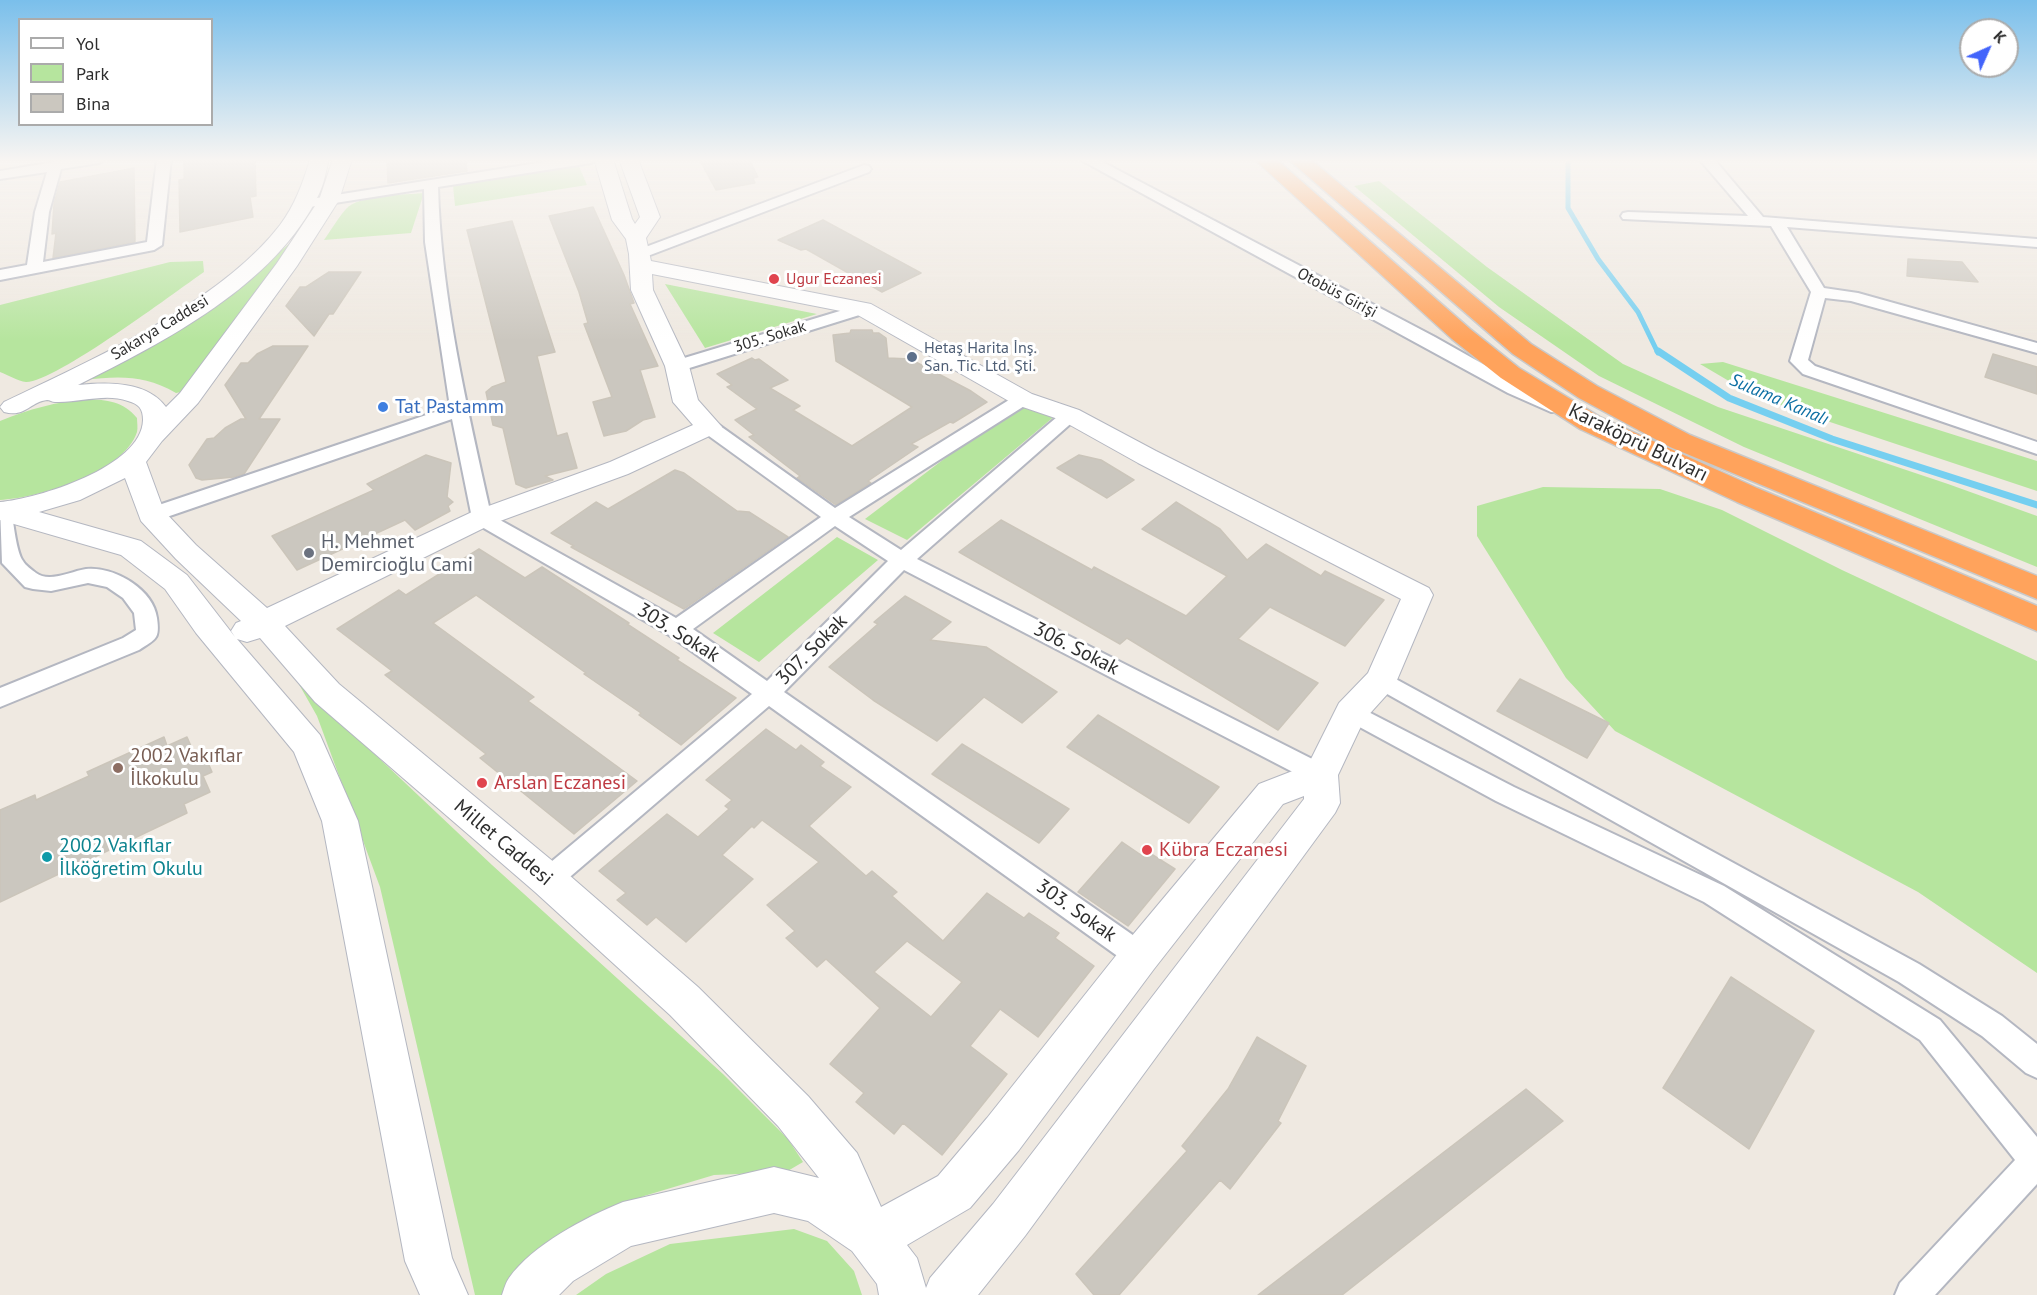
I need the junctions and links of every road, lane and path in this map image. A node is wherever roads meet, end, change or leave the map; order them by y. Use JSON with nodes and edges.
{"nodes":[{"id":1,"x":41,"y":219,"type":"edge"},
{"id":2,"x":156,"y":219,"type":"edge"},
{"id":3,"x":293,"y":219,"type":"edge"},
{"id":4,"x":316,"y":219,"type":"edge"},
{"id":5,"x":432,"y":219,"type":"edge"},
{"id":6,"x":622,"y":219,"type":"edge"},
{"id":7,"x":649,"y":219,"type":"edge"},
{"id":8,"x":729,"y":219,"type":"edge"},
{"id":9,"x":1200,"y":219,"type":"edge"},
{"id":10,"x":1334,"y":219,"type":"edge"},
{"id":11,"x":1369,"y":219,"type":"edge"},
{"id":12,"x":1708,"y":219,"type":"edge"},
{"id":13,"x":1765,"y":219,"type":"edge"},
{"id":14,"x":1768,"y":222,"type":"junction"},
{"id":15,"x":2037,"y":243,"type":"edge"},
{"id":16,"x":639,"y":253,"type":"junction"},
{"id":17,"x":34,"y":269,"type":"junction"},
{"id":18,"x":0,"y":276,"type":"edge"},
{"id":19,"x":1820,"y":292,"type":"junction"},
{"id":20,"x":863,"y":309,"type":"junction"},
{"id":21,"x":2037,"y":348,"type":"edge"},
{"id":22,"x":677,"y":366,"type":"junction"},
{"id":23,"x":1023,"y":399,"type":"junction"},
{"id":24,"x":6,"y":410,"type":"edge"},
{"id":25,"x":459,"y":410,"type":"junction"},
{"id":26,"x":1070,"y":415,"type":"junction"},
{"id":27,"x":1590,"y":423,"type":"junction"},
{"id":28,"x":709,"y":427,"type":"junction"},
{"id":29,"x":142,"y":447,"type":"junction"},
{"id":30,"x":2037,"y":448,"type":"edge"},
{"id":31,"x":1,"y":512,"type":"edge"},
{"id":32,"x":152,"y":515,"type":"junction"},
{"id":33,"x":835,"y":517,"type":"junction"},
{"id":34,"x":482,"y":518,"type":"junction"},
{"id":35,"x":902,"y":560,"type":"junction"},
{"id":36,"x":2037,"y":588,"type":"edge"},
{"id":37,"x":2037,"y":619,"type":"edge"},
{"id":38,"x":264,"y":622,"type":"junction"},
{"id":39,"x":676,"y":629,"type":"junction"},
{"id":40,"x":224,"y":643,"type":"junction"},
{"id":41,"x":1381,"y":680,"type":"junction"},
{"id":42,"x":769,"y":693,"type":"junction"},
{"id":43,"x":0,"y":698,"type":"edge"},
{"id":44,"x":1351,"y":712,"type":"junction"},
{"id":45,"x":1321,"y":775,"type":"junction"},
{"id":46,"x":548,"y":880,"type":"junction"},
{"id":47,"x":1140,"y":957,"type":"junction"},
{"id":48,"x":2037,"y":1063,"type":"edge"},
{"id":49,"x":2036,"y":1160,"type":"edge"},
{"id":50,"x":869,"y":1234,"type":"junction"},
{"id":51,"x":444,"y":1295,"type":"edge"},
{"id":52,"x":526,"y":1295,"type":"edge"},
{"id":53,"x":903,"y":1295,"type":"edge"},
{"id":54,"x":947,"y":1295,"type":"edge"},
{"id":55,"x":1912,"y":1295,"type":"edge"}],
"edges":[{"from":1,"to":17,"type":"street"},
{"from":2,"to":17,"type":"street"},
{"from":3,"to":24,"type":"main road","name":"Sakarya Caddesi"},
{"from":4,"to":29,"type":"main road"},
{"from":5,"to":25,"type":"street"},
{"from":6,"to":16,"type":"main road"},
{"from":7,"to":16,"type":"main road"},
{"from":8,"to":16,"type":"street"},
{"from":9,"to":27,"type":"street","name":"Otobüs Girişi"},
{"from":10,"to":27,"type":"highway","name":"Karaköprü Bulvarı"},
{"from":11,"to":36,"type":"highway","name":"Karaköprü Bulvarı"},
{"from":12,"to":14,"type":"street"},
{"from":13,"to":14,"type":"street"},
{"from":14,"to":15,"type":"street"},
{"from":14,"to":19,"type":"street"},
{"from":16,"to":20,"type":"main road"},
{"from":16,"to":22,"type":"main road"},
{"from":17,"to":18,"type":"street"},
{"from":19,"to":21,"type":"street"},
{"from":19,"to":30,"type":"street"},
{"from":20,"to":22,"type":"street","name":"305. Sokak"},
{"from":20,"to":23,"type":"main road"},
{"from":22,"to":28,"type":"main road"},
{"from":23,"to":26,"type":"main road"},
{"from":23,"to":33,"type":"street"},
{"from":24,"to":29,"type":"main road","name":"Millet Caddesi"},
{"from":25,"to":32,"type":"street"},
{"from":25,"to":34,"type":"street"},
{"from":26,"to":35,"type":"street","name":"307. Sokak"},
{"from":26,"to":41,"type":"main road"},
{"from":27,"to":37,"type":"highway","name":"Karaköprü Bulvarı"},
{"from":28,"to":33,"type":"street","name":"306. Sokak"},
{"from":28,"to":34,"type":"main road"},
{"from":29,"to":31,"type":"main road"},
{"from":29,"to":32,"type":"main road","name":"Millet Caddesi"},
{"from":31,"to":40,"type":"main road"},
{"from":31,"to":43,"type":"street"},
{"from":32,"to":38,"type":"main road","name":"Millet Caddesi"},
{"from":33,"to":35,"type":"street","name":"306. Sokak"},
{"from":33,"to":39,"type":"street"},
{"from":34,"to":38,"type":"main road"},
{"from":34,"to":39,"type":"street","name":"303. Sokak"},
{"from":35,"to":42,"type":"street","name":"307. Sokak"},
{"from":35,"to":45,"type":"street","name":"306. Sokak"},
{"from":38,"to":40,"type":"main road"},
{"from":38,"to":46,"type":"main road","name":"Millet Caddesi"},
{"from":39,"to":42,"type":"street","name":"303. Sokak"},
{"from":40,"to":51,"type":"main road"},
{"from":41,"to":44,"type":"main road"},
{"from":41,"to":48,"type":"street"},
{"from":42,"to":46,"type":"street","name":"307. Sokak"},
{"from":42,"to":47,"type":"street","name":"303. Sokak"},
{"from":44,"to":45,"type":"main road"},
{"from":44,"to":49,"type":"street"},
{"from":45,"to":47,"type":"main road"},
{"from":45,"to":54,"type":"main road"},
{"from":46,"to":50,"type":"main road","name":"Millet Caddesi"},
{"from":47,"to":50,"type":"main road"},
{"from":49,"to":55,"type":"street"},
{"from":50,"to":52,"type":"main road"},
{"from":50,"to":53,"type":"main road"}]}
